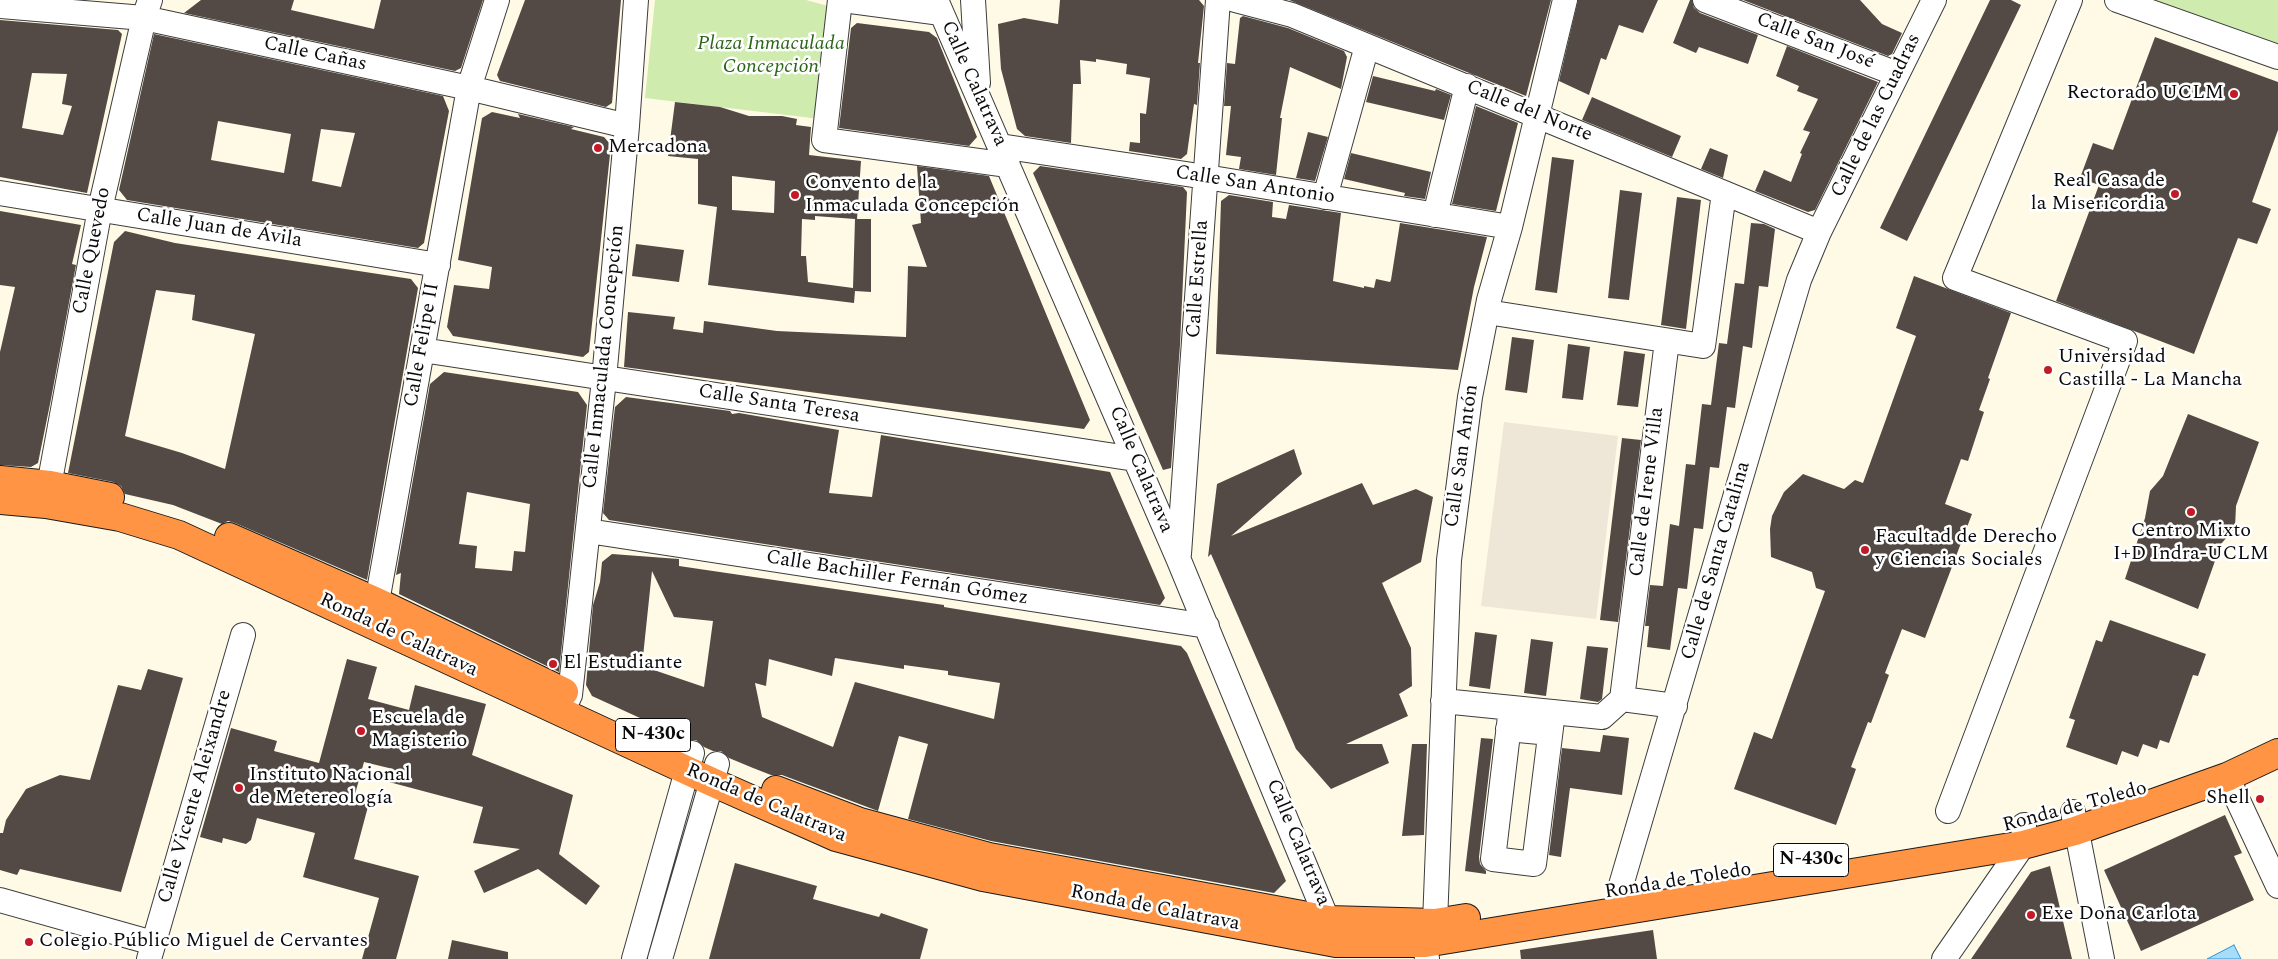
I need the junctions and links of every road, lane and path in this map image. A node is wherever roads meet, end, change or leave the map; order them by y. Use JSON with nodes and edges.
{"nodes":[{"id":1,"x":496,"y":0,"type":"edge"},
{"id":2,"x":636,"y":0,"type":"edge"},
{"id":3,"x":842,"y":0,"type":"edge"},
{"id":4,"x":973,"y":0,"type":"edge"},
{"id":5,"x":1218,"y":0,"type":"edge"},
{"id":6,"x":1235,"y":0,"type":"edge"},
{"id":7,"x":1566,"y":0,"type":"edge"},
{"id":8,"x":1705,"y":0,"type":"edge"},
{"id":9,"x":1934,"y":0,"type":"edge"},
{"id":10,"x":2070,"y":0,"type":"edge"},
{"id":11,"x":2117,"y":0,"type":"edge"},
{"id":12,"x":912,"y":4,"type":"edge"},
{"id":13,"x":0,"y":6,"type":"edge"},
{"id":14,"x":938,"y":6,"type":"edge"},
{"id":15,"x":147,"y":9,"type":"edge"},
{"id":16,"x":1367,"y":46,"type":"junction"},
{"id":17,"x":2278,"y":57,"type":"edge"},
{"id":18,"x":1897,"y":74,"type":"junction"},
{"id":19,"x":1466,"y":86,"type":"junction"},
{"id":20,"x":469,"y":88,"type":"junction"},
{"id":21,"x":980,"y":99,"type":"junction"},
{"id":22,"x":1537,"y":115,"type":"junction"},
{"id":23,"x":627,"y":126,"type":"junction"},
{"id":24,"x":1004,"y":156,"type":"junction"},
{"id":25,"x":1206,"y":177,"type":"junction"},
{"id":26,"x":0,"y":193,"type":"edge"},
{"id":27,"x":1724,"y":193,"type":"junction"},
{"id":28,"x":1325,"y":197,"type":"junction"},
{"id":29,"x":100,"y":209,"type":"junction"},
{"id":30,"x":1435,"y":215,"type":"junction"},
{"id":31,"x":1510,"y":227,"type":"junction"},
{"id":32,"x":1819,"y":232,"type":"junction"},
{"id":33,"x":438,"y":265,"type":"junction"},
{"id":34,"x":1487,"y":312,"type":"junction"},
{"id":35,"x":1667,"y":341,"type":"junction"},
{"id":36,"x":422,"y":350,"type":"junction"},
{"id":37,"x":604,"y":379,"type":"junction"},
{"id":38,"x":1135,"y":459,"type":"junction"},
{"id":39,"x":0,"y":480,"type":"edge"},
{"id":40,"x":48,"y":494,"type":"junction"},
{"id":41,"x":0,"y":500,"type":"edge"},
{"id":42,"x":588,"y":531,"type":"junction"},
{"id":43,"x":1178,"y":558,"type":"junction"},
{"id":44,"x":377,"y":602,"type":"junction"},
{"id":45,"x":1207,"y":626,"type":"junction"},
{"id":46,"x":243,"y":635,"type":"dead end"},
{"id":47,"x":1622,"y":699,"type":"junction"},
{"id":48,"x":1443,"y":702,"type":"junction"},
{"id":49,"x":566,"y":703,"type":"junction"},
{"id":50,"x":1675,"y":706,"type":"junction"},
{"id":51,"x":1509,"y":718,"type":"junction"},
{"id":52,"x":1551,"y":722,"type":"junction"},
{"id":53,"x":2278,"y":734,"type":"edge"},
{"id":54,"x":2278,"y":753,"type":"edge"},
{"id":55,"x":690,"y":762,"type":"junction"},
{"id":56,"x":715,"y":773,"type":"junction"},
{"id":57,"x":2227,"y":777,"type":"junction"},
{"id":58,"x":1948,"y":811,"type":"dead end"},
{"id":59,"x":2074,"y":822,"type":"junction"},
{"id":60,"x":2023,"y":835,"type":"junction"},
{"id":61,"x":2278,"y":886,"type":"edge"},
{"id":62,"x":1619,"y":892,"type":"junction"},
{"id":63,"x":0,"y":900,"type":"edge"},
{"id":64,"x":1333,"y":931,"type":"junction"},
{"id":65,"x":1429,"y":942,"type":"edge"},
{"id":66,"x":151,"y":951,"type":"edge"},
{"id":67,"x":634,"y":959,"type":"edge"},
{"id":68,"x":660,"y":959,"type":"edge"},
{"id":69,"x":1944,"y":959,"type":"edge"},
{"id":70,"x":2102,"y":959,"type":"edge"}],
"edges":[{"from":1,"to":20,"type":"street","name":"Calle Felipe II"},
{"from":2,"to":23,"type":"street","name":"Calle Inmaculada Concepción"},
{"from":3,"to":12,"type":"street"},
{"from":3,"to":24,"type":"street","name":"Calle San Antonio"},
{"from":4,"to":21,"type":"street"},
{"from":5,"to":25,"type":"street","name":"Calle Estrella"},
{"from":6,"to":16,"type":"street","name":"Calle del Norte"},
{"from":7,"to":22,"type":"street","name":"Calle San Antón"},
{"from":8,"to":18,"type":"street","name":"Calle San José"},
{"from":9,"to":18,"type":"street","name":"Calle de las Cuadras"},
{"from":10,"to":58,"type":"street"},
{"from":11,"to":17,"type":"street"},
{"from":12,"to":14,"type":"street"},
{"from":13,"to":15,"type":"street","name":"Calle Cañas"},
{"from":14,"to":21,"type":"street","name":"Calle Calatrava"},
{"from":15,"to":20,"type":"street","name":"Calle Cañas"},
{"from":15,"to":29,"type":"street","name":"Calle Quevedo"},
{"from":16,"to":19,"type":"street","name":"Calle del Norte"},
{"from":16,"to":28,"type":"street"},
{"from":18,"to":32,"type":"street","name":"Calle de las Cuadras"},
{"from":19,"to":22,"type":"street","name":"Calle del Norte"},
{"from":19,"to":30,"type":"street"},
{"from":20,"to":23,"type":"street","name":"Calle Cañas"},
{"from":20,"to":33,"type":"street","name":"Calle Felipe II"},
{"from":21,"to":24,"type":"street","name":"Calle Calatrava"},
{"from":22,"to":27,"type":"street","name":"Calle del Norte"},
{"from":22,"to":31,"type":"street","name":"Calle San Antón"},
{"from":23,"to":37,"type":"street","name":"Calle Inmaculada Concepción"},
{"from":24,"to":25,"type":"street","name":"Calle San Antonio"},
{"from":24,"to":38,"type":"street","name":"Calle Calatrava"},
{"from":25,"to":28,"type":"street","name":"Calle San Antonio"},
{"from":25,"to":43,"type":"street","name":"Calle Estrella"},
{"from":26,"to":29,"type":"street","name":"Calle Juan de Ávila"},
{"from":27,"to":32,"type":"street","name":"Calle del Norte"},
{"from":27,"to":35,"type":"street"},
{"from":28,"to":30,"type":"street","name":"Calle San Antonio"},
{"from":29,"to":33,"type":"street","name":"Calle Juan de Ávila"},
{"from":29,"to":40,"type":"street","name":"Calle Quevedo"},
{"from":30,"to":31,"type":"street","name":"Calle San Antonio"},
{"from":31,"to":34,"type":"street","name":"Calle San Antón"},
{"from":32,"to":50,"type":"street","name":"Calle de Santa Catalina"},
{"from":33,"to":36,"type":"street","name":"Calle Felipe II"},
{"from":34,"to":35,"type":"street"},
{"from":34,"to":48,"type":"street","name":"Calle San Antón"},
{"from":35,"to":47,"type":"street","name":"Calle de Irene Villa"},
{"from":36,"to":37,"type":"street","name":"Calle Santa Teresa"},
{"from":36,"to":44,"type":"street","name":"Calle Felipe II"},
{"from":37,"to":38,"type":"street","name":"Calle Santa Teresa"},
{"from":37,"to":42,"type":"street","name":"Calle Inmaculada Concepción"},
{"from":38,"to":43,"type":"street","name":"Calle Calatrava"},
{"from":39,"to":40,"type":"highway","name":"Ronda de Calatrava","number":"N-430c"},
{"from":40,"to":41,"type":"highway","name":"Ronda de Calatrava","number":"N-430c"},
{"from":40,"to":44,"type":"highway","name":"Ronda de Calatrava","number":"N-430c"},
{"from":40,"to":49,"type":"highway","name":"Ronda de Calatrava","number":"N-430c"},
{"from":42,"to":45,"type":"street","name":"Calle Bachiller Fernán Gómez"},
{"from":42,"to":49,"type":"street","name":"Calle Inmaculada Concepción"},
{"from":43,"to":45,"type":"street","name":"Calle Calatrava"},
{"from":44,"to":49,"type":"highway","name":"Ronda de Calatrava","number":"N-430c"},
{"from":45,"to":64,"type":"street","name":"Calle Calatrava"},
{"from":46,"to":66,"type":"street","name":"Calle Vicente Aleixandre"},
{"from":47,"to":50,"type":"street"},
{"from":47,"to":52,"type":"street"},
{"from":48,"to":51,"type":"street"},
{"from":48,"to":65,"type":"street","name":"Calle San Antón"},
{"from":49,"to":55,"type":"highway","name":"Ronda de Calatrava","number":"N-430c"},
{"from":50,"to":62,"type":"street","name":"Calle de Santa Catalina"},
{"from":51,"to":52,"type":"street"},
{"from":51,"to":52,"type":"street"},
{"from":53,"to":59,"type":"highway","name":"Ronda de Toledo","number":"N-430c"},
{"from":54,"to":57,"type":"highway","name":"Ronda de Toledo","number":"N-430c"},
{"from":55,"to":56,"type":"highway","name":"Ronda de Calatrava","number":"N-430c"},
{"from":55,"to":67,"type":"street"},
{"from":56,"to":64,"type":"highway","name":"Ronda de Calatrava","number":"N-430c"},
{"from":56,"to":68,"type":"street"},
{"from":57,"to":59,"type":"highway","name":"Ronda de Toledo","number":"N-430c"},
{"from":57,"to":61,"type":"street"},
{"from":59,"to":60,"type":"highway","name":"Ronda de Toledo","number":"N-430c"},
{"from":59,"to":70,"type":"street"},
{"from":60,"to":62,"type":"highway","name":"Ronda de Toledo","number":"N-430c"},
{"from":60,"to":65,"type":"highway","name":"Ronda de Toledo","number":"N-430c"},
{"from":60,"to":69,"type":"street"},
{"from":62,"to":65,"type":"highway","name":"Ronda de Toledo","number":"N-430c"},
{"from":63,"to":66,"type":"street"},
{"from":64,"to":65,"type":"highway","name":"Ronda de Toledo","number":"N-430c"}]}
